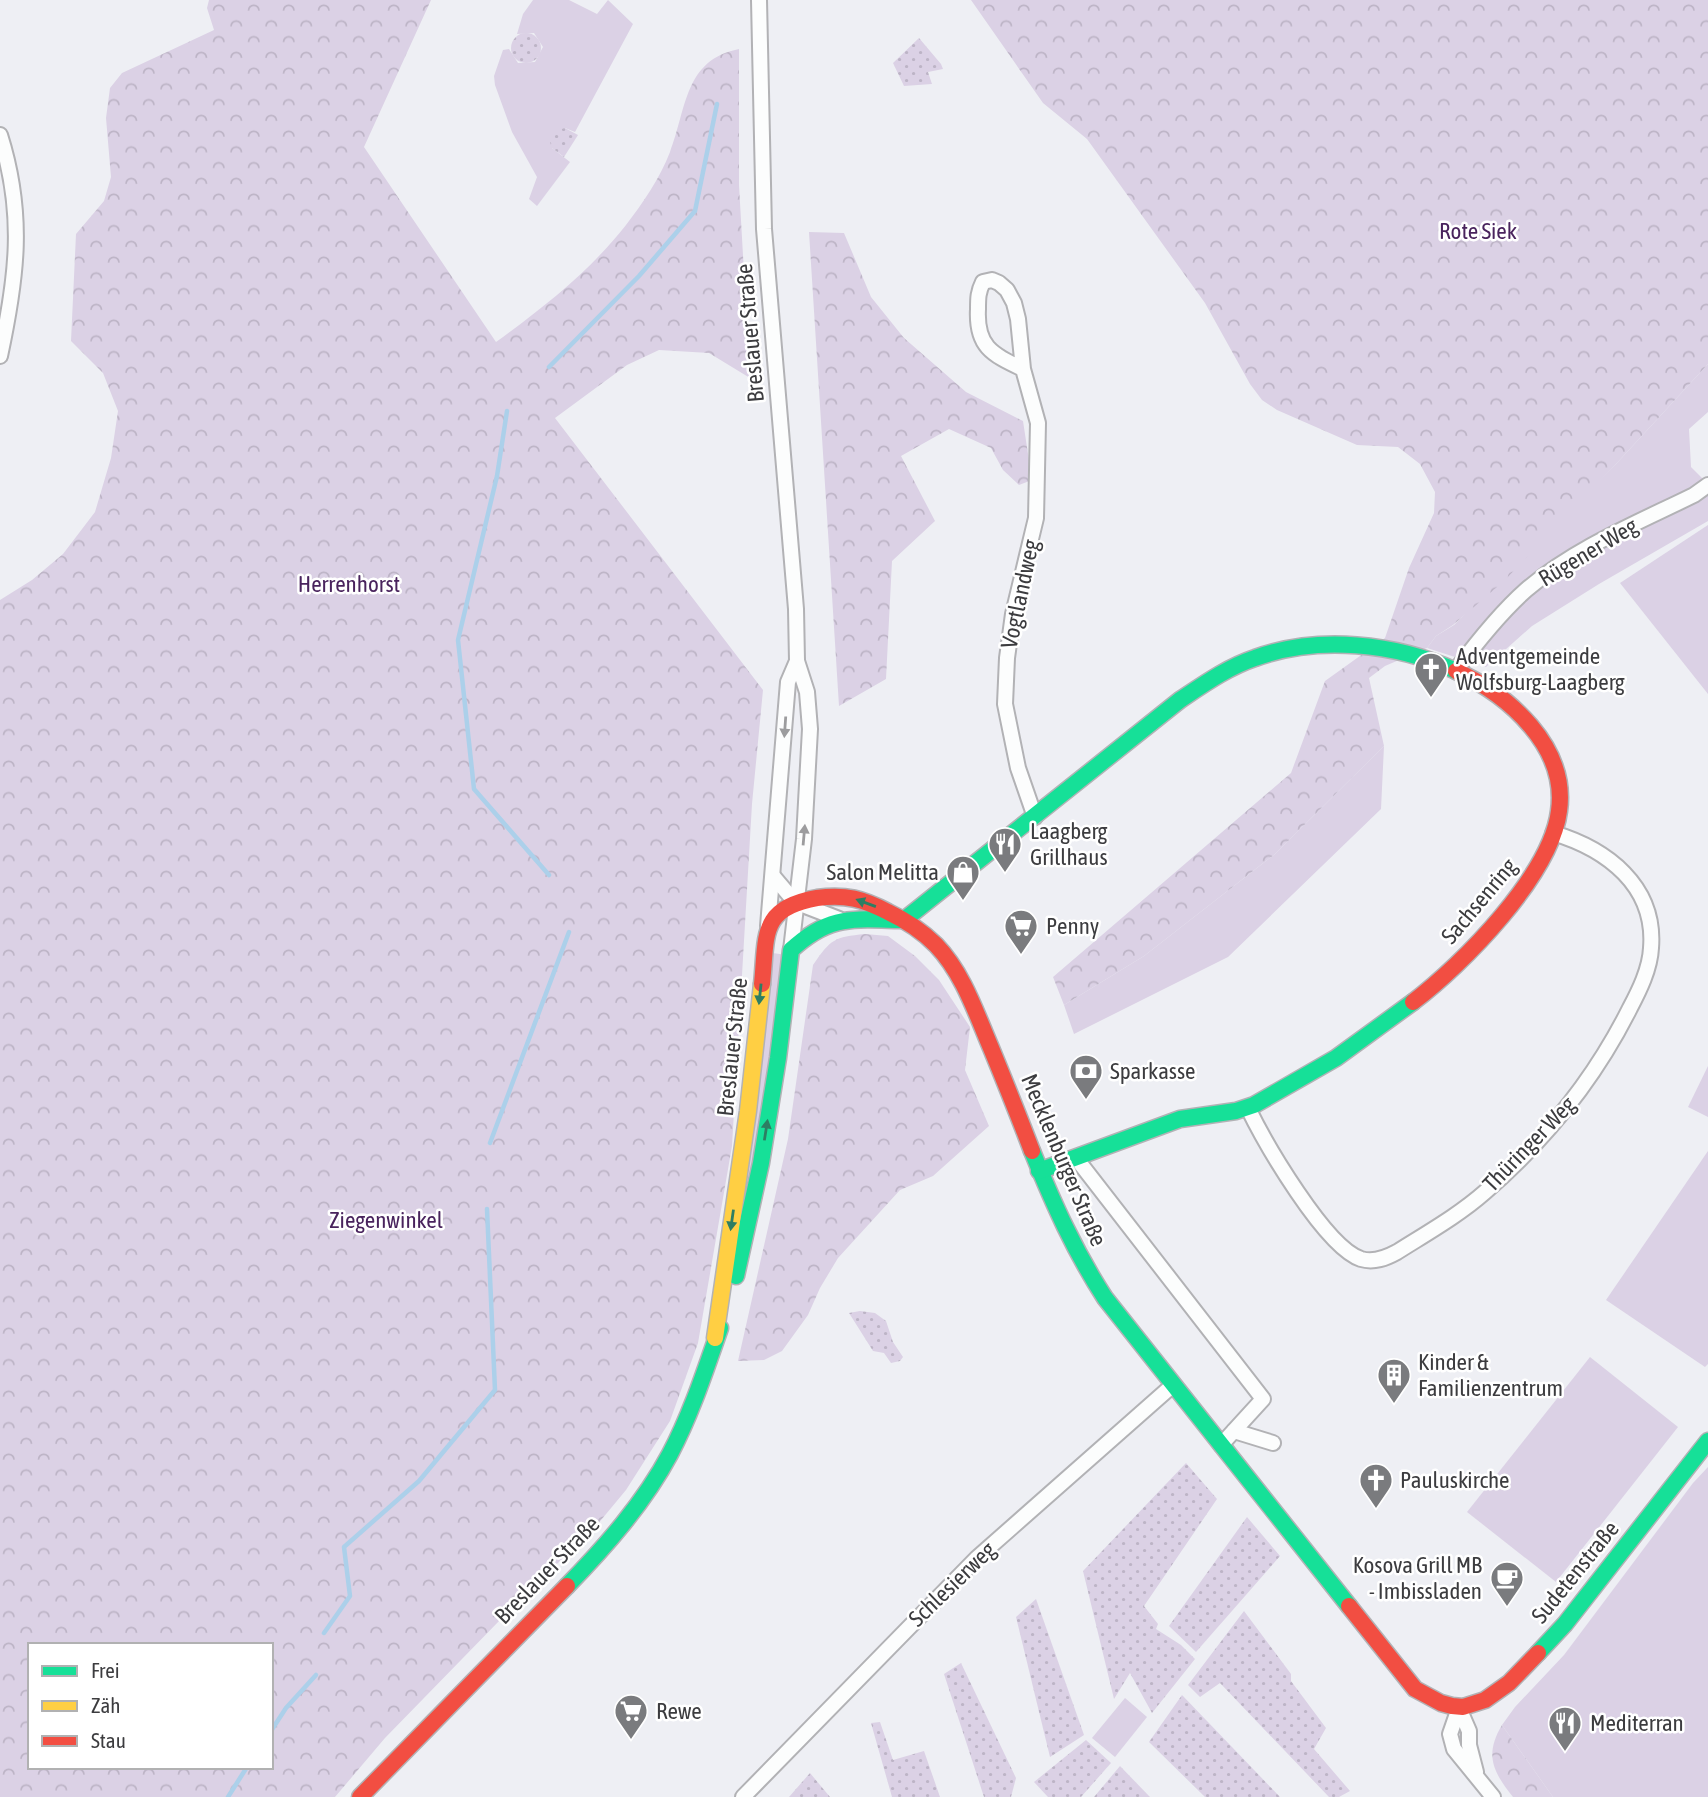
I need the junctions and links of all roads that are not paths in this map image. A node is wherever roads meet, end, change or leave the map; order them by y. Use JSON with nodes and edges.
{"nodes":[{"id":1,"x":759,"y":0,"type":"edge"},
{"id":2,"x":0,"y":135,"type":"edge"},
{"id":3,"x":0,"y":356,"type":"edge"},
{"id":4,"x":1023,"y":369,"type":"junction"},
{"id":5,"x":1708,"y":485,"type":"edge"},
{"id":6,"x":797,"y":661,"type":"junction"},
{"id":7,"x":1456,"y":670,"type":"junction"},
{"id":8,"x":1035,"y":817,"type":"junction"},
{"id":9,"x":1553,"y":833,"type":"junction"},
{"id":10,"x":773,"y":876,"type":"junction"},
{"id":11,"x":795,"y":902,"type":"junction"},
{"id":12,"x":839,"y":919,"type":"junction"},
{"id":13,"x":904,"y":920,"type":"junction"},
{"id":14,"x":768,"y":926,"type":"junction"},
{"id":15,"x":791,"y":950,"type":"junction"},
{"id":16,"x":1248,"y":1108,"type":"junction"},
{"id":17,"x":1076,"y":1158,"type":"junction"},
{"id":18,"x":1040,"y":1171,"type":"junction"},
{"id":19,"x":715,"y":1338,"type":"junction"},
{"id":20,"x":1172,"y":1385,"type":"junction"},
{"id":21,"x":1234,"y":1431,"type":"junction"},
{"id":22,"x":1708,"y":1441,"type":"edge"},
{"id":23,"x":1273,"y":1443,"type":"dead end"},
{"id":24,"x":1221,"y":1445,"type":"junction"},
{"id":25,"x":1459,"y":1708,"type":"junction"},
{"id":26,"x":360,"y":1797,"type":"edge"},
{"id":27,"x":743,"y":1797,"type":"edge"},
{"id":28,"x":1493,"y":1797,"type":"edge"}],
"edges":[{"from":1,"to":6,"type":"street","name":"Breslauer Straße"},
{"from":2,"to":3,"type":"street"},
{"from":4,"to":4,"type":"street","name":"Vogtlandweg"},
{"from":4,"to":8,"type":"street","name":"Vogtlandweg"},
{"from":5,"to":7,"type":"street","name":"Rügener Weg"},
{"from":6,"to":10,"type":"street","name":"Breslauer Straße","one_way":true},
{"from":11,"to":6,"type":"street","name":"Breslauer Straße","one_way":true},
{"from":7,"to":8,"type":"street","name":"Sachsenring"},
{"from":7,"to":9,"type":"street","name":"Sachsenring"},
{"from":8,"to":13,"type":"street","name":"Sachsenring"},
{"from":9,"to":16,"type":"street","name":"Sachsenring"},
{"from":9,"to":16,"type":"street","name":"Thüringer Weg"},
{"from":10,"to":11,"type":"street"},
{"from":10,"to":14,"type":"street","name":"Breslauer Straße"},
{"from":11,"to":12,"type":"street"},
{"from":13,"to":11,"type":"street","name":"Mecklenburger Straße","one_way":true},
{"from":11,"to":14,"type":"street"},
{"from":11,"to":15,"type":"street","name":"Breslauer Straße"},
{"from":12,"to":13,"type":"street"},
{"from":12,"to":15,"type":"street"},
{"from":13,"to":18,"type":"street","name":"Mecklenburger Straße"},
{"from":14,"to":19,"type":"street","name":"Breslauer Straße","one_way":true},
{"from":19,"to":15,"type":"street","name":"Breslauer Straße","one_way":true},
{"from":16,"to":17,"type":"street","name":"Sachsenring"},
{"from":17,"to":18,"type":"street","name":"Sachsenring"},
{"from":17,"to":21,"type":"street","name":"Mecklenburger Straße"},
{"from":18,"to":20,"type":"street","name":"Mecklenburger Straße"},
{"from":19,"to":26,"type":"street","name":"Breslauer Straße"},
{"from":20,"to":24,"type":"street","name":"Mecklenburger Straße"},
{"from":20,"to":27,"type":"street","name":"Schlesierweg"},
{"from":21,"to":23,"type":"street"},
{"from":21,"to":24,"type":"street","name":"Mecklenburger Straße"},
{"from":22,"to":25,"type":"street","name":"Sudetenstraße"},
{"from":24,"to":25,"type":"street","name":"Mecklenburger Straße"},
{"from":25,"to":28,"type":"street"}]}
